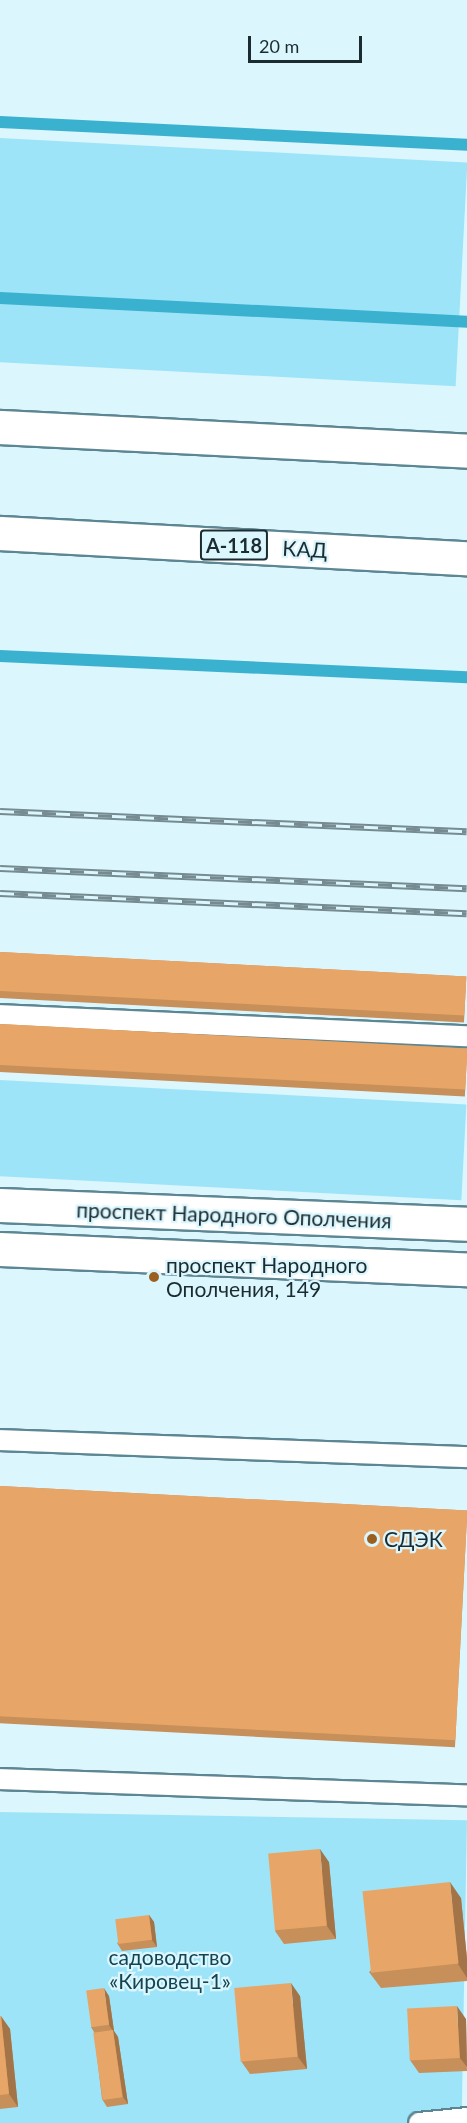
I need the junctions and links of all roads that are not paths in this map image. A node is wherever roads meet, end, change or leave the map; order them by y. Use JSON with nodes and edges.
{"nodes":[{"id":1,"x":0,"y":427,"type":"edge"},
{"id":2,"x":467,"y":450,"type":"edge"},
{"id":3,"x":0,"y":533,"type":"edge"},
{"id":4,"x":467,"y":558,"type":"edge"},
{"id":5,"x":0,"y":1015,"type":"edge"},
{"id":6,"x":467,"y":1036,"type":"edge"},
{"id":7,"x":0,"y":1205,"type":"edge"},
{"id":8,"x":467,"y":1224,"type":"edge"},
{"id":9,"x":0,"y":1249,"type":"edge"},
{"id":10,"x":467,"y":1269,"type":"edge"},
{"id":11,"x":0,"y":1440,"type":"edge"},
{"id":12,"x":467,"y":1457,"type":"edge"},
{"id":13,"x":0,"y":1779,"type":"edge"},
{"id":14,"x":467,"y":1795,"type":"edge"},
{"id":15,"x":467,"y":2118,"type":"edge"},
{"id":16,"x":419,"y":2123,"type":"edge"}],
"edges":[{"from":1,"to":2,"type":"main road"},
{"from":3,"to":4,"type":"main road","name":"КАД","number":"А-118"},
{"from":5,"to":6,"type":"lane"},
{"from":7,"to":8,"type":"main road","name":"проспект Народного Ополчения"},
{"from":9,"to":10,"type":"main road","name":"проспект Народного Ополчения"},
{"from":11,"to":12,"type":"lane"},
{"from":13,"to":14,"type":"lane"},
{"from":15,"to":16,"type":"lane"}]}
